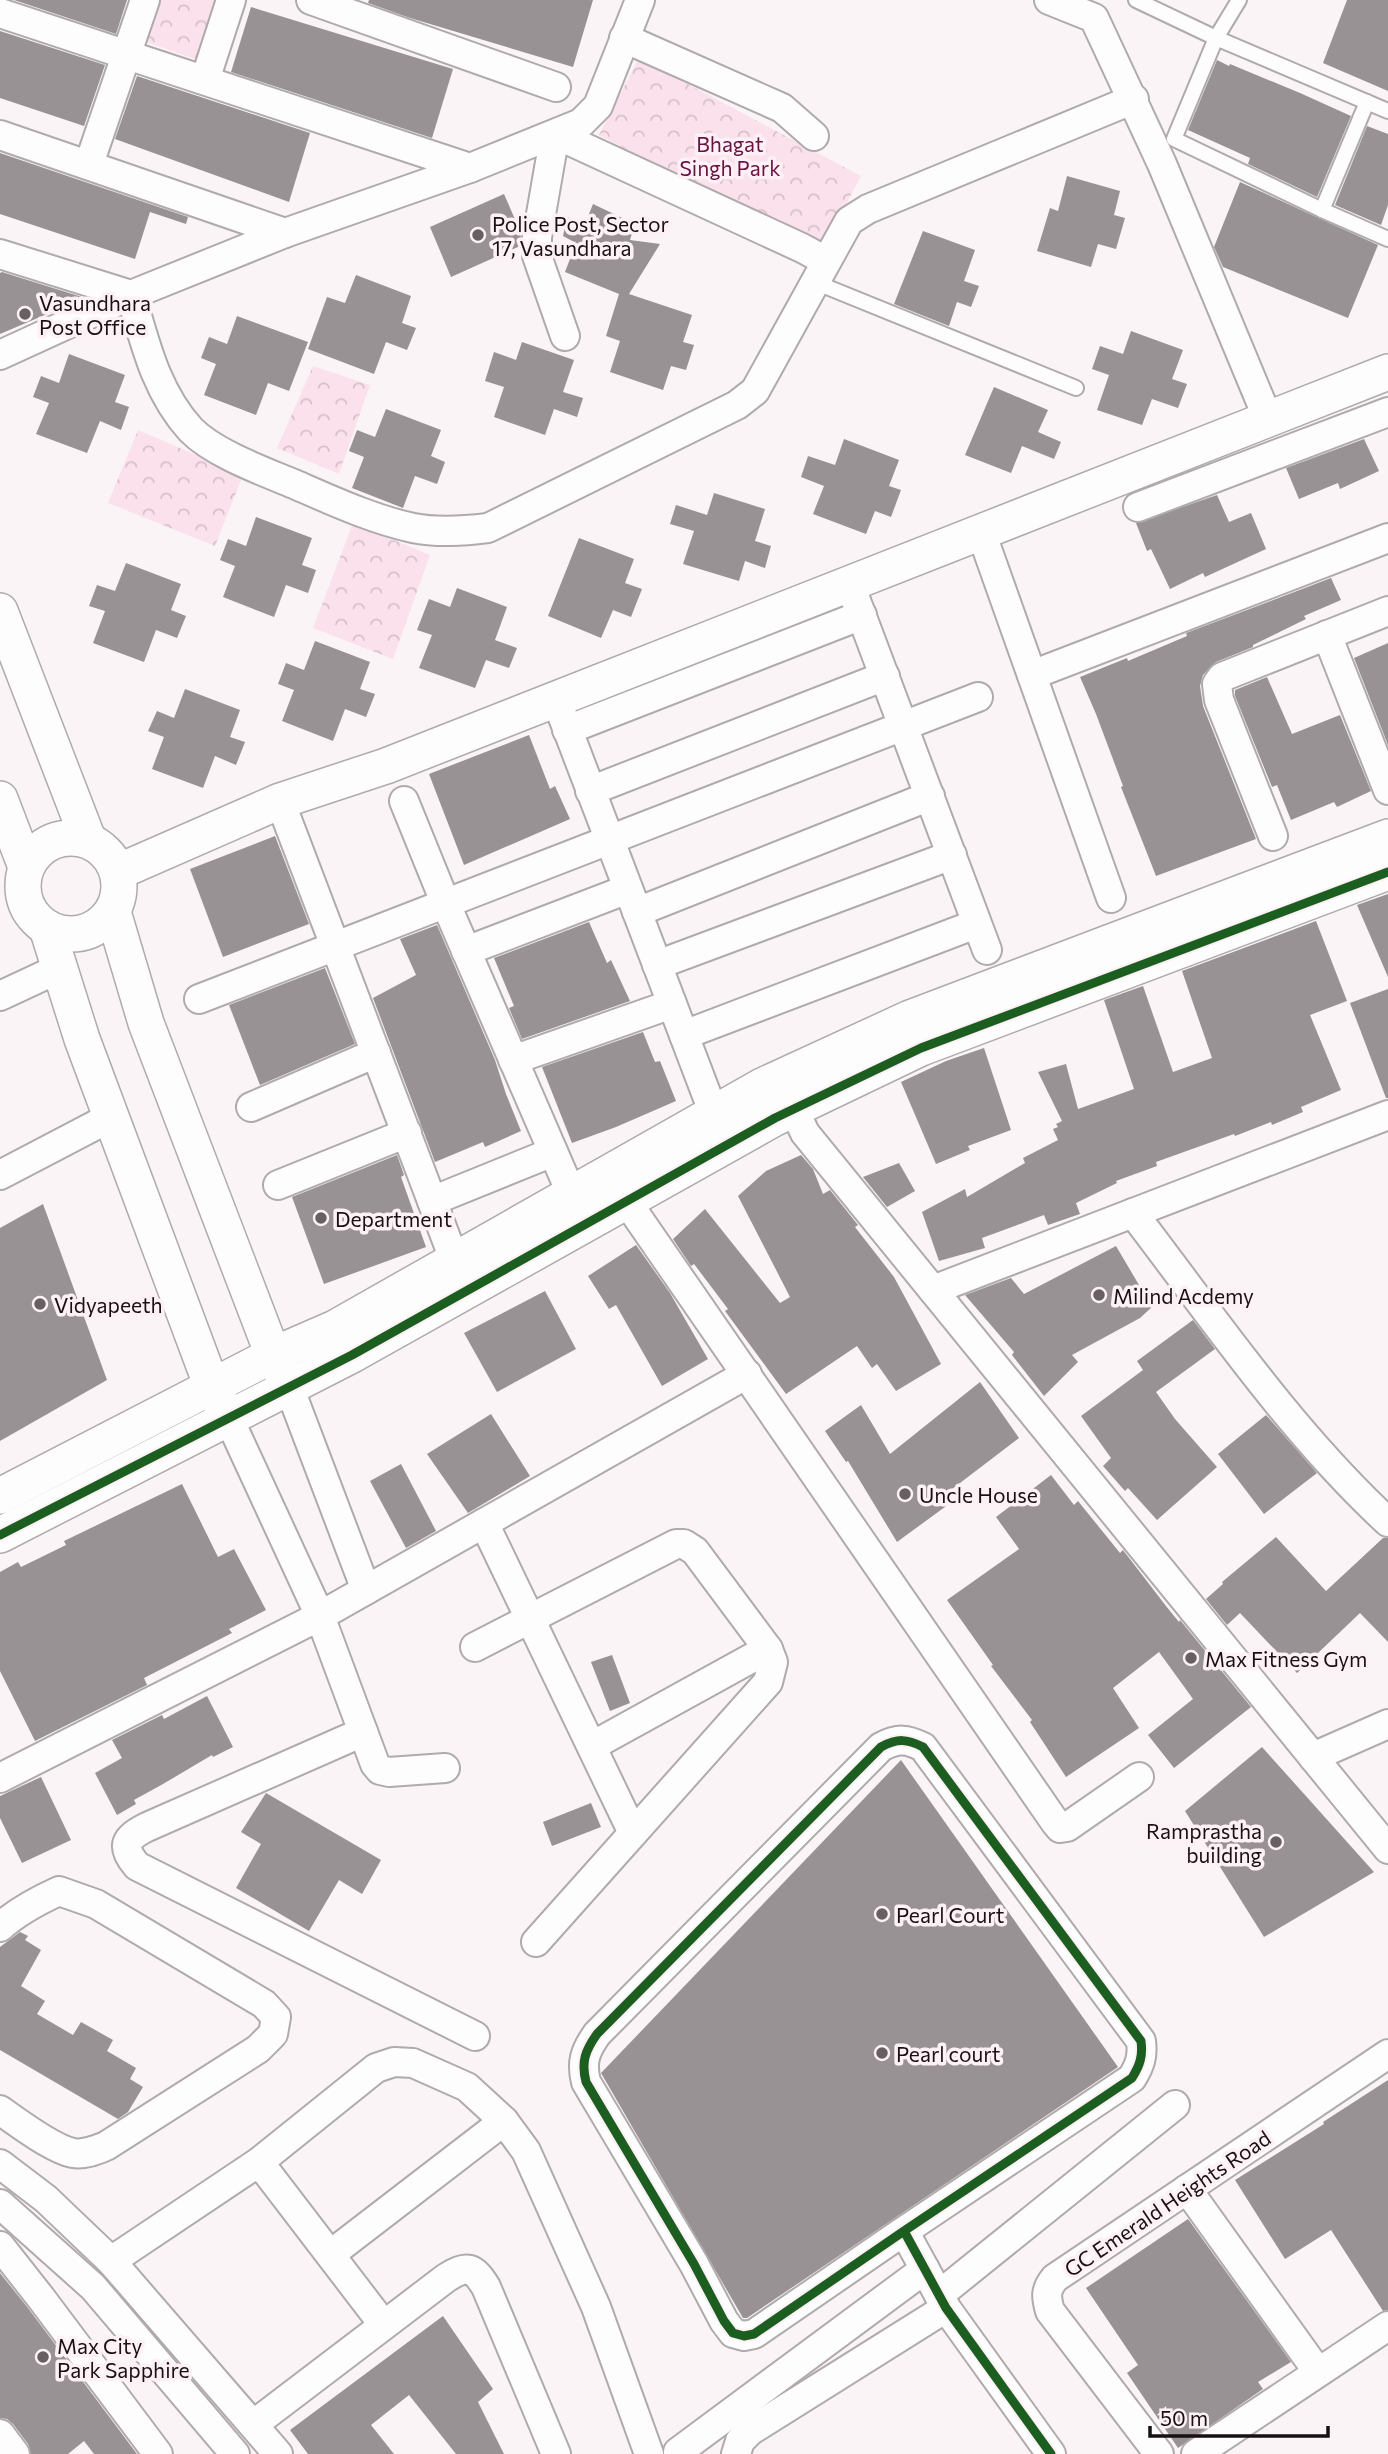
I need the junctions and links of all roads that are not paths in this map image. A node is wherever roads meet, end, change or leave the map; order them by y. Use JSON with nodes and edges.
{"nodes":[{"id":1,"x":145,"y":0,"type":"edge"},
{"id":2,"x":231,"y":0,"type":"edge"},
{"id":3,"x":311,"y":0,"type":"edge"},
{"id":4,"x":640,"y":0,"type":"edge"},
{"id":5,"x":1049,"y":0,"type":"edge"},
{"id":6,"x":1136,"y":0,"type":"edge"},
{"id":7,"x":1239,"y":0,"type":"edge"},
{"id":8,"x":0,"y":13,"type":"edge"},
{"id":9,"x":624,"y":38,"type":"junction"},
{"id":10,"x":1216,"y":38,"type":"junction"},
{"id":11,"x":127,"y":55,"type":"junction"},
{"id":12,"x":205,"y":80,"type":"junction"},
{"id":13,"x":556,"y":87,"type":"dead end"},
{"id":14,"x":1133,"y":99,"type":"junction"},
{"id":15,"x":1367,"y":102,"type":"junction"},
{"id":16,"x":1388,"y":111,"type":"edge"},
{"id":17,"x":555,"y":134,"type":"junction"},
{"id":18,"x":0,"y":135,"type":"edge"},
{"id":19,"x":814,"y":136,"type":"dead end"},
{"id":20,"x":89,"y":164,"type":"junction"},
{"id":21,"x":470,"y":168,"type":"junction"},
{"id":22,"x":1322,"y":210,"type":"junction"},
{"id":23,"x":285,"y":233,"type":"junction"},
{"id":24,"x":1388,"y":239,"type":"edge"},
{"id":25,"x":0,"y":254,"type":"edge"},
{"id":26,"x":821,"y":272,"type":"junction"},
{"id":27,"x":131,"y":295,"type":"junction"},
{"id":28,"x":565,"y":336,"type":"dead end"},
{"id":29,"x":0,"y":355,"type":"edge"},
{"id":30,"x":1378,"y":376,"type":"edge"},
{"id":31,"x":1076,"y":388,"type":"dead end"},
{"id":32,"x":1268,"y":419,"type":"junction"},
{"id":33,"x":1385,"y":421,"type":"edge"},
{"id":34,"x":1138,"y":507,"type":"dead end"},
{"id":35,"x":981,"y":532,"type":"junction"},
{"id":36,"x":1388,"y":538,"type":"edge"},
{"id":37,"x":0,"y":611,"type":"edge"},
{"id":38,"x":1388,"y":611,"type":"edge"},
{"id":39,"x":1327,"y":635,"type":"junction"},
{"id":40,"x":1032,"y":675,"type":"junction"},
{"id":41,"x":885,"y":676,"type":"junction"},
{"id":42,"x":978,"y":696,"type":"dead end"},
{"id":43,"x":561,"y":715,"type":"junction"},
{"id":44,"x":903,"y":725,"type":"junction"},
{"id":45,"x":1388,"y":790,"type":"edge"},
{"id":46,"x":590,"y":791,"type":"junction"},
{"id":47,"x":930,"y":796,"type":"junction"},
{"id":48,"x":0,"y":799,"type":"edge"},
{"id":49,"x":404,"y":800,"type":"dead end"},
{"id":50,"x":280,"y":801,"type":"junction"},
{"id":51,"x":1273,"y":836,"type":"dead end"},
{"id":52,"x":1388,"y":837,"type":"edge"},
{"id":53,"x":609,"y":838,"type":"junction"},
{"id":54,"x":88,"y":839,"type":"junction"},
{"id":55,"x":952,"y":855,"type":"junction"},
{"id":56,"x":26,"y":867,"type":"junction"},
{"id":57,"x":118,"y":872,"type":"junction"},
{"id":58,"x":1388,"y":872,"type":"edge"},
{"id":59,"x":1111,"y":898,"type":"dead end"},
{"id":60,"x":632,"y":901,"type":"junction"},
{"id":61,"x":445,"y":902,"type":"junction"},
{"id":62,"x":113,"y":912,"type":"junction"},
{"id":63,"x":24,"y":916,"type":"edge"},
{"id":64,"x":976,"y":924,"type":"junction"},
{"id":65,"x":335,"y":946,"type":"junction"},
{"id":66,"x":987,"y":950,"type":"dead end"},
{"id":67,"x":466,"y":951,"type":"junction"},
{"id":68,"x":657,"y":965,"type":"junction"},
{"id":69,"x":60,"y":968,"type":"junction"},
{"id":70,"x":0,"y":996,"type":"edge"},
{"id":71,"x":199,"y":999,"type":"dead end"},
{"id":72,"x":672,"y":1004,"type":"junction"},
{"id":73,"x":684,"y":1035,"type":"junction"},
{"id":74,"x":376,"y":1053,"type":"junction"},
{"id":75,"x":513,"y":1060,"type":"junction"},
{"id":76,"x":779,"y":1078,"type":"junction"},
{"id":77,"x":251,"y":1107,"type":"dead end"},
{"id":78,"x":794,"y":1109,"type":"junction"},
{"id":79,"x":713,"y":1114,"type":"junction"},
{"id":80,"x":1388,"y":1115,"type":"edge"},
{"id":81,"x":111,"y":1117,"type":"junction"},
{"id":82,"x":407,"y":1133,"type":"junction"},
{"id":83,"x":553,"y":1152,"type":"junction"},
{"id":84,"x":0,"y":1175,"type":"edge"},
{"id":85,"x":278,"y":1185,"type":"dead end"},
{"id":86,"x":616,"y":1187,"type":"junction"},
{"id":87,"x":571,"y":1193,"type":"junction"},
{"id":88,"x":432,"y":1201,"type":"junction"},
{"id":89,"x":1133,"y":1213,"type":"junction"},
{"id":90,"x":454,"y":1259,"type":"junction"},
{"id":91,"x":933,"y":1290,"type":"junction"},
{"id":92,"x":273,"y":1355,"type":"junction"},
{"id":93,"x":747,"y":1374,"type":"junction"},
{"id":94,"x":212,"y":1387,"type":"junction"},
{"id":95,"x":289,"y":1387,"type":"junction"},
{"id":96,"x":229,"y":1419,"type":"junction"},
{"id":97,"x":0,"y":1496,"type":"edge"},
{"id":98,"x":1388,"y":1522,"type":"edge"},
{"id":99,"x":484,"y":1523,"type":"junction"},
{"id":100,"x":0,"y":1535,"type":"edge"},
{"id":101,"x":366,"y":1590,"type":"junction"},
{"id":102,"x":320,"y":1616,"type":"junction"},
{"id":103,"x":531,"y":1620,"type":"junction"},
{"id":104,"x":475,"y":1647,"type":"dead end"},
{"id":105,"x":768,"y":1649,"type":"junction"},
{"id":106,"x":1388,"y":1724,"type":"edge"},
{"id":107,"x":363,"y":1732,"type":"junction"},
{"id":108,"x":592,"y":1746,"type":"junction"},
{"id":109,"x":1313,"y":1757,"type":"junction"},
{"id":110,"x":445,"y":1768,"type":"dead end"},
{"id":111,"x":1139,"y":1777,"type":"dead end"},
{"id":112,"x":0,"y":1778,"type":"edge"},
{"id":113,"x":633,"y":1833,"type":"junction"},
{"id":114,"x":1388,"y":1849,"type":"edge"},
{"id":115,"x":0,"y":1927,"type":"edge"},
{"id":116,"x":537,"y":1942,"type":"dead end"},
{"id":117,"x":475,"y":2036,"type":"dead end"},
{"id":118,"x":1388,"y":2054,"type":"edge"},
{"id":119,"x":1175,"y":2105,"type":"dead end"},
{"id":120,"x":0,"y":2110,"type":"edge"},
{"id":121,"x":504,"y":2121,"type":"junction"},
{"id":122,"x":259,"y":2162,"type":"junction"},
{"id":123,"x":0,"y":2164,"type":"edge"},
{"id":124,"x":1187,"y":2189,"type":"junction"},
{"id":125,"x":0,"y":2204,"type":"edge"},
{"id":126,"x":904,"y":2231,"type":"junction"},
{"id":127,"x":0,"y":2246,"type":"edge"},
{"id":128,"x":331,"y":2253,"type":"junction"},
{"id":129,"x":111,"y":2261,"type":"junction"},
{"id":130,"x":925,"y":2269,"type":"junction"},
{"id":131,"x":943,"y":2302,"type":"junction"},
{"id":132,"x":383,"y":2324,"type":"junction"},
{"id":133,"x":1388,"y":2326,"type":"edge"},
{"id":134,"x":1318,"y":2372,"type":"junction"},
{"id":135,"x":254,"y":2424,"type":"junction"},
{"id":136,"x":0,"y":2434,"type":"edge"},
{"id":137,"x":685,"y":2453,"type":"edge"},
{"id":138,"x":15,"y":2454,"type":"edge"},
{"id":139,"x":158,"y":2454,"type":"edge"},
{"id":140,"x":235,"y":2454,"type":"edge"},
{"id":141,"x":278,"y":2454,"type":"edge"},
{"id":142,"x":556,"y":2454,"type":"edge"},
{"id":143,"x":649,"y":2454,"type":"edge"},
{"id":144,"x":736,"y":2454,"type":"edge"},
{"id":145,"x":1051,"y":2454,"type":"edge"},
{"id":146,"x":1159,"y":2454,"type":"edge"},
{"id":147,"x":1196,"y":2454,"type":"edge"}],
"edges":[{"from":1,"to":11,"type":"street"},
{"from":2,"to":12,"type":"street"},
{"from":3,"to":13,"type":"street"},
{"from":4,"to":9,"type":"street"},
{"from":5,"to":14,"type":"street"},
{"from":6,"to":10,"type":"lane"},
{"from":7,"to":10,"type":"lane"},
{"from":8,"to":11,"type":"street"},
{"from":9,"to":17,"type":"street"},
{"from":9,"to":19,"type":"street"},
{"from":10,"to":15,"type":"lane"},
{"from":10,"to":22,"type":"lane"},
{"from":11,"to":12,"type":"street"},
{"from":11,"to":20,"type":"street"},
{"from":12,"to":21,"type":"street"},
{"from":14,"to":26,"type":"street"},
{"from":14,"to":32,"type":"street"},
{"from":15,"to":16,"type":"lane"},
{"from":15,"to":22,"type":"lane"},
{"from":17,"to":21,"type":"street"},
{"from":17,"to":26,"type":"street"},
{"from":17,"to":28,"type":"street"},
{"from":18,"to":20,"type":"street"},
{"from":20,"to":23,"type":"street"},
{"from":21,"to":23,"type":"street"},
{"from":22,"to":24,"type":"lane"},
{"from":23,"to":27,"type":"street"},
{"from":25,"to":27,"type":"street"},
{"from":26,"to":27,"type":"street"},
{"from":26,"to":31,"type":"lane"},
{"from":27,"to":29,"type":"street"},
{"from":30,"to":32,"type":"street"},
{"from":30,"to":33,"type":"street"},
{"from":32,"to":35,"type":"street"},
{"from":33,"to":34,"type":"street"},
{"from":35,"to":40,"type":"street"},
{"from":35,"to":43,"type":"street"},
{"from":36,"to":40,"type":"street"},
{"from":37,"to":54,"type":"street"},
{"from":38,"to":39,"type":"street"},
{"from":39,"to":45,"type":"street"},
{"from":39,"to":51,"type":"street"},
{"from":40,"to":59,"type":"street"},
{"from":41,"to":43,"type":"street"},
{"from":41,"to":44,"type":"street"},
{"from":41,"to":46,"type":"street"},
{"from":42,"to":44,"type":"street"},
{"from":43,"to":46,"type":"street"},
{"from":43,"to":50,"type":"street"},
{"from":44,"to":47,"type":"street"},
{"from":44,"to":53,"type":"street"},
{"from":46,"to":53,"type":"street"},
{"from":47,"to":55,"type":"street"},
{"from":47,"to":60,"type":"street"},
{"from":48,"to":56,"type":"street"},
{"from":49,"to":61,"type":"street"},
{"from":50,"to":57,"type":"street"},
{"from":50,"to":65,"type":"street"},
{"from":52,"to":76,"type":"street"},
{"from":53,"to":60,"type":"street"},
{"from":53,"to":61,"type":"street"},
{"from":54,"to":56,"type":"street"},
{"from":54,"to":57,"type":"street"},
{"from":55,"to":64,"type":"street"},
{"from":55,"to":68,"type":"street"},
{"from":56,"to":63,"type":"street"},
{"from":57,"to":62,"type":"street"},
{"from":58,"to":78,"type":"street"},
{"from":60,"to":67,"type":"street"},
{"from":60,"to":68,"type":"street"},
{"from":61,"to":65,"type":"street"},
{"from":61,"to":67,"type":"street"},
{"from":62,"to":63,"type":"street"},
{"from":62,"to":92,"type":"street"},
{"from":63,"to":69,"type":"street"},
{"from":64,"to":66,"type":"street"},
{"from":64,"to":73,"type":"street"},
{"from":65,"to":71,"type":"street"},
{"from":65,"to":74,"type":"street"},
{"from":67,"to":75,"type":"street"},
{"from":68,"to":72,"type":"street"},
{"from":69,"to":70,"type":"street"},
{"from":69,"to":81,"type":"street"},
{"from":72,"to":73,"type":"street"},
{"from":72,"to":75,"type":"street"},
{"from":73,"to":79,"type":"street"},
{"from":74,"to":77,"type":"street"},
{"from":74,"to":82,"type":"street"},
{"from":75,"to":83,"type":"street"},
{"from":76,"to":78,"type":"street"},
{"from":76,"to":79,"type":"street"},
{"from":78,"to":86,"type":"street"},
{"from":78,"to":91,"type":"street"},
{"from":79,"to":86,"type":"street"},
{"from":80,"to":89,"type":"street"},
{"from":81,"to":84,"type":"street"},
{"from":81,"to":94,"type":"street"},
{"from":82,"to":85,"type":"street"},
{"from":82,"to":88,"type":"street"},
{"from":83,"to":87,"type":"street"},
{"from":83,"to":88,"type":"street"},
{"from":86,"to":87,"type":"street"},
{"from":86,"to":93,"type":"street"},
{"from":86,"to":95,"type":"street"},
{"from":87,"to":90,"type":"street"},
{"from":88,"to":90,"type":"street"},
{"from":89,"to":91,"type":"street"},
{"from":89,"to":98,"type":"street"},
{"from":90,"to":92,"type":"street"},
{"from":91,"to":109,"type":"street"},
{"from":92,"to":94,"type":"street"},
{"from":92,"to":95,"type":"street"},
{"from":93,"to":99,"type":"street"},
{"from":93,"to":111,"type":"street"},
{"from":94,"to":96,"type":"street"},
{"from":94,"to":97,"type":"street"},
{"from":95,"to":96,"type":"street"},
{"from":95,"to":101,"type":"street"},
{"from":96,"to":100,"type":"street"},
{"from":96,"to":102,"type":"street"},
{"from":99,"to":101,"type":"street"},
{"from":99,"to":103,"type":"street"},
{"from":101,"to":102,"type":"street"},
{"from":102,"to":107,"type":"street"},
{"from":102,"to":112,"type":"street"},
{"from":103,"to":104,"type":"street"},
{"from":103,"to":105,"type":"street"},
{"from":103,"to":108,"type":"street"},
{"from":105,"to":108,"type":"street"},
{"from":105,"to":113,"type":"street"},
{"from":106,"to":109,"type":"street"},
{"from":107,"to":110,"type":"street"},
{"from":107,"to":117,"type":"street"},
{"from":108,"to":113,"type":"street"},
{"from":109,"to":114,"type":"street"},
{"from":113,"to":116,"type":"street"},
{"from":115,"to":120,"type":"street"},
{"from":118,"to":124,"type":"street","name":"GC Emerald Heights Road"},
{"from":119,"to":131,"type":"street"},
{"from":121,"to":122,"type":"street"},
{"from":121,"to":128,"type":"street"},
{"from":121,"to":143,"type":"street"},
{"from":122,"to":128,"type":"street"},
{"from":122,"to":129,"type":"street"},
{"from":123,"to":129,"type":"street"},
{"from":124,"to":134,"type":"street"},
{"from":124,"to":146,"type":"street","name":"GC Emerald Heights Road"},
{"from":125,"to":140,"type":"street"},
{"from":126,"to":126,"type":"street"},
{"from":126,"to":130,"type":"street"},
{"from":127,"to":139,"type":"street"},
{"from":128,"to":132,"type":"street"},
{"from":129,"to":135,"type":"street"},
{"from":130,"to":131,"type":"street"},
{"from":130,"to":137,"type":"street"},
{"from":131,"to":144,"type":"street"},
{"from":131,"to":145,"type":"street"},
{"from":132,"to":135,"type":"street"},
{"from":132,"to":142,"type":"street"},
{"from":133,"to":134,"type":"street"},
{"from":134,"to":147,"type":"street"},
{"from":135,"to":141,"type":"street"},
{"from":136,"to":138,"type":"street"}]}
